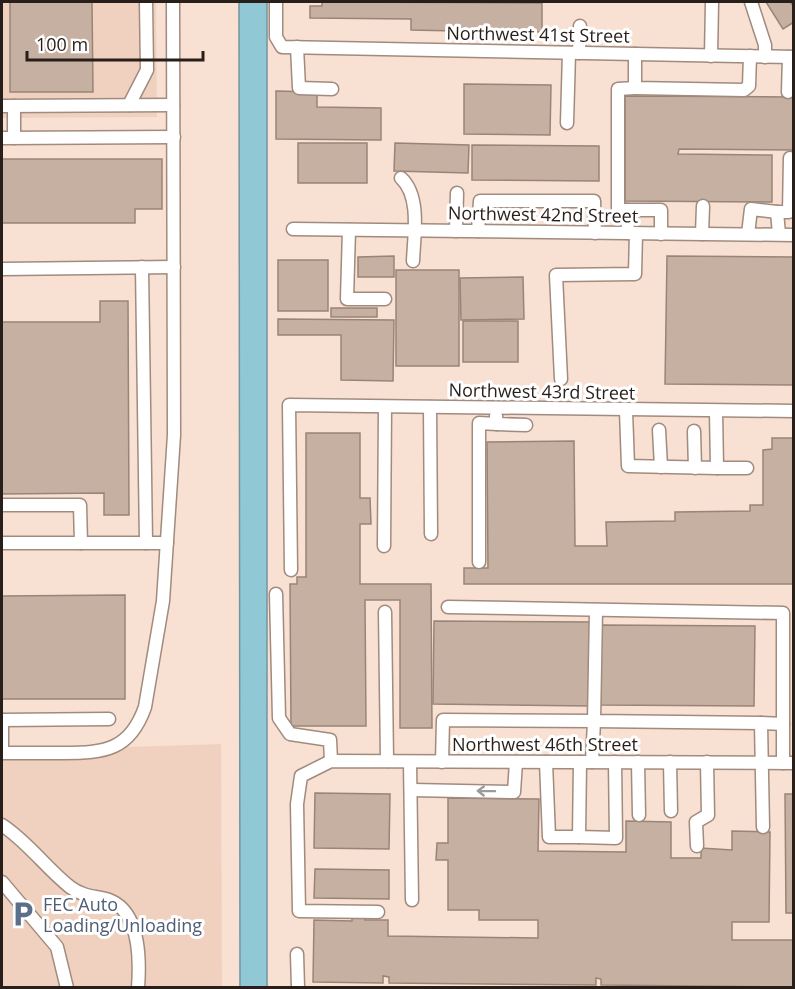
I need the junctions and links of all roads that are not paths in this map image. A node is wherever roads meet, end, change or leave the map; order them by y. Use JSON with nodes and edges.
{"nodes":[{"id":1,"x":146,"y":2,"type":"edge"},
{"id":2,"x":173,"y":2,"type":"edge"},
{"id":3,"x":276,"y":2,"type":"edge"},
{"id":4,"x":712,"y":2,"type":"edge"},
{"id":5,"x":751,"y":2,"type":"edge"},
{"id":6,"x":580,"y":26,"type":"dead end"},
{"id":7,"x":297,"y":47,"type":"junction"},
{"id":8,"x":574,"y":53,"type":"junction"},
{"id":9,"x":635,"y":54,"type":"junction"},
{"id":10,"x":711,"y":56,"type":"junction"},
{"id":11,"x":750,"y":56,"type":"junction"},
{"id":12,"x":765,"y":57,"type":"junction"},
{"id":13,"x":791,"y":57,"type":"edge"},
{"id":14,"x":635,"y":88,"type":"junction"},
{"id":15,"x":332,"y":89,"type":"dead end"},
{"id":16,"x":788,"y":92,"type":"dead end"},
{"id":17,"x":129,"y":105,"type":"junction"},
{"id":18,"x":174,"y":105,"type":"junction"},
{"id":19,"x":8,"y":106,"type":"edge"},
{"id":20,"x":567,"y":123,"type":"dead end"},
{"id":21,"x":174,"y":137,"type":"junction"},
{"id":22,"x":8,"y":138,"type":"edge"},
{"id":23,"x":790,"y":158,"type":"dead end"},
{"id":24,"x":401,"y":178,"type":"dead end"},
{"id":25,"x":457,"y":193,"type":"dead end"},
{"id":26,"x":703,"y":206,"type":"dead end"},
{"id":27,"x":627,"y":210,"type":"junction"},
{"id":28,"x":777,"y":212,"type":"junction"},
{"id":29,"x":293,"y":229,"type":"dead end"},
{"id":30,"x":349,"y":230,"type":"junction"},
{"id":31,"x":414,"y":231,"type":"junction"},
{"id":32,"x":456,"y":231,"type":"junction"},
{"id":33,"x":478,"y":231,"type":"junction"},
{"id":34,"x":595,"y":233,"type":"junction"},
{"id":35,"x":632,"y":233,"type":"junction"},
{"id":36,"x":661,"y":234,"type":"junction"},
{"id":37,"x":702,"y":234,"type":"junction"},
{"id":38,"x":748,"y":234,"type":"junction"},
{"id":39,"x":779,"y":234,"type":"junction"},
{"id":40,"x":794,"y":234,"type":"edge"},
{"id":41,"x":413,"y":261,"type":"dead end"},
{"id":42,"x":142,"y":267,"type":"junction"},
{"id":43,"x":174,"y":267,"type":"junction"},
{"id":44,"x":2,"y":269,"type":"edge"},
{"id":45,"x":385,"y":299,"type":"dead end"},
{"id":46,"x":561,"y":379,"type":"dead end"},
{"id":47,"x":385,"y":407,"type":"junction"},
{"id":48,"x":430,"y":407,"type":"junction"},
{"id":49,"x":496,"y":408,"type":"junction"},
{"id":50,"x":626,"y":411,"type":"junction"},
{"id":51,"x":716,"y":411,"type":"junction"},
{"id":52,"x":794,"y":411,"type":"edge"},
{"id":53,"x":497,"y":424,"type":"junction"},
{"id":54,"x":526,"y":425,"type":"dead end"},
{"id":55,"x":659,"y":430,"type":"dead end"},
{"id":56,"x":694,"y":432,"type":"dead end"},
{"id":57,"x":661,"y":466,"type":"junction"},
{"id":58,"x":695,"y":468,"type":"junction"},
{"id":59,"x":717,"y":468,"type":"junction"},
{"id":60,"x":747,"y":468,"type":"dead end"},
{"id":61,"x":2,"y":505,"type":"edge"},
{"id":62,"x":431,"y":534,"type":"dead end"},
{"id":63,"x":2,"y":543,"type":"edge"},
{"id":64,"x":81,"y":543,"type":"junction"},
{"id":65,"x":146,"y":543,"type":"junction"},
{"id":66,"x":167,"y":543,"type":"junction"},
{"id":67,"x":384,"y":546,"type":"dead end"},
{"id":68,"x":479,"y":562,"type":"dead end"},
{"id":69,"x":291,"y":570,"type":"dead end"},
{"id":70,"x":276,"y":594,"type":"dead end"},
{"id":71,"x":448,"y":607,"type":"dead end"},
{"id":72,"x":596,"y":610,"type":"junction"},
{"id":73,"x":385,"y":612,"type":"dead end"},
{"id":74,"x":110,"y":719,"type":"dead end"},
{"id":75,"x":2,"y":720,"type":"edge"},
{"id":76,"x":594,"y":721,"type":"junction"},
{"id":77,"x":761,"y":723,"type":"junction"},
{"id":78,"x":783,"y":724,"type":"junction"},
{"id":79,"x":2,"y":753,"type":"edge"},
{"id":80,"x":331,"y":761,"type":"junction"},
{"id":81,"x":387,"y":762,"type":"junction"},
{"id":82,"x":410,"y":762,"type":"junction"},
{"id":83,"x":442,"y":762,"type":"junction"},
{"id":84,"x":516,"y":762,"type":"junction"},
{"id":85,"x":546,"y":762,"type":"junction"},
{"id":86,"x":586,"y":762,"type":"junction"},
{"id":87,"x":615,"y":762,"type":"junction"},
{"id":88,"x":638,"y":762,"type":"junction"},
{"id":89,"x":670,"y":762,"type":"junction"},
{"id":90,"x":707,"y":762,"type":"junction"},
{"id":91,"x":762,"y":763,"type":"junction"},
{"id":92,"x":788,"y":763,"type":"edge"},
{"id":93,"x":412,"y":790,"type":"junction"},
{"id":94,"x":671,"y":811,"type":"dead end"},
{"id":95,"x":639,"y":814,"type":"dead end"},
{"id":96,"x":2,"y":825,"type":"edge"},
{"id":97,"x":763,"y":827,"type":"dead end"},
{"id":98,"x":579,"y":837,"type":"junction"},
{"id":99,"x":697,"y":846,"type":"dead end"},
{"id":100,"x":2,"y":882,"type":"edge"},
{"id":101,"x":412,"y":900,"type":"dead end"},
{"id":102,"x":378,"y":912,"type":"dead end"},
{"id":103,"x":297,"y":954,"type":"dead end"},
{"id":104,"x":67,"y":987,"type":"edge"},
{"id":105,"x":138,"y":987,"type":"edge"},
{"id":106,"x":298,"y":987,"type":"edge"}],
"edges":[{"from":1,"to":17,"type":"street"},
{"from":2,"to":18,"type":"street"},
{"from":3,"to":7,"type":"street","name":"Northwest 41st Street"},
{"from":4,"to":10,"type":"street"},
{"from":5,"to":12,"type":"street"},
{"from":6,"to":8,"type":"street"},
{"from":7,"to":8,"type":"street","name":"Northwest 41st Street"},
{"from":7,"to":15,"type":"street"},
{"from":8,"to":9,"type":"street","name":"Northwest 41st Street"},
{"from":8,"to":20,"type":"street"},
{"from":9,"to":10,"type":"street","name":"Northwest 41st Street"},
{"from":9,"to":14,"type":"street"},
{"from":10,"to":11,"type":"street","name":"Northwest 41st Street"},
{"from":11,"to":12,"type":"street","name":"Northwest 41st Street"},
{"from":11,"to":14,"type":"street"},
{"from":12,"to":13,"type":"street","name":"Northwest 41st Street"},
{"from":13,"to":16,"type":"street"},
{"from":14,"to":27,"type":"street"},
{"from":17,"to":18,"type":"street"},
{"from":17,"to":19,"type":"street"},
{"from":18,"to":21,"type":"street"},
{"from":19,"to":22,"type":"street"},
{"from":21,"to":22,"type":"street"},
{"from":21,"to":43,"type":"street"},
{"from":23,"to":28,"type":"street"},
{"from":24,"to":31,"type":"street"},
{"from":25,"to":32,"type":"street"},
{"from":26,"to":37,"type":"street"},
{"from":27,"to":35,"type":"street"},
{"from":27,"to":36,"type":"street"},
{"from":28,"to":38,"type":"street"},
{"from":28,"to":39,"type":"street"},
{"from":29,"to":30,"type":"street","name":"Northwest 42nd Street"},
{"from":30,"to":31,"type":"street","name":"Northwest 42nd Street"},
{"from":30,"to":45,"type":"street"},
{"from":31,"to":32,"type":"street","name":"Northwest 42nd Street"},
{"from":31,"to":41,"type":"street"},
{"from":32,"to":33,"type":"street","name":"Northwest 42nd Street"},
{"from":33,"to":34,"type":"street","name":"Northwest 42nd Street"},
{"from":33,"to":34,"type":"street"},
{"from":34,"to":35,"type":"street","name":"Northwest 42nd Street"},
{"from":35,"to":36,"type":"street","name":"Northwest 42nd Street"},
{"from":35,"to":46,"type":"street"},
{"from":36,"to":37,"type":"street","name":"Northwest 42nd Street"},
{"from":37,"to":38,"type":"street","name":"Northwest 42nd Street"},
{"from":38,"to":39,"type":"street","name":"Northwest 42nd Street"},
{"from":39,"to":40,"type":"street","name":"Northwest 42nd Street"},
{"from":42,"to":43,"type":"street"},
{"from":42,"to":44,"type":"street"},
{"from":42,"to":65,"type":"street"},
{"from":43,"to":66,"type":"street"},
{"from":47,"to":48,"type":"street","name":"Northwest 43rd Street"},
{"from":47,"to":67,"type":"street"},
{"from":47,"to":69,"type":"street","name":"Northwest 43rd Street"},
{"from":48,"to":49,"type":"street","name":"Northwest 43rd Street"},
{"from":48,"to":62,"type":"street"},
{"from":49,"to":50,"type":"street","name":"Northwest 43rd Street"},
{"from":49,"to":53,"type":"street"},
{"from":50,"to":51,"type":"street","name":"Northwest 43rd Street"},
{"from":50,"to":57,"type":"street"},
{"from":51,"to":52,"type":"street","name":"Northwest 43rd Street"},
{"from":51,"to":59,"type":"street"},
{"from":53,"to":54,"type":"street"},
{"from":53,"to":68,"type":"street"},
{"from":55,"to":57,"type":"street"},
{"from":56,"to":58,"type":"street"},
{"from":57,"to":58,"type":"street"},
{"from":58,"to":59,"type":"street"},
{"from":59,"to":60,"type":"street"},
{"from":61,"to":64,"type":"street"},
{"from":63,"to":64,"type":"street"},
{"from":64,"to":65,"type":"street"},
{"from":65,"to":66,"type":"street"},
{"from":66,"to":79,"type":"street"},
{"from":70,"to":80,"type":"street"},
{"from":71,"to":72,"type":"street"},
{"from":72,"to":76,"type":"street"},
{"from":72,"to":78,"type":"street"},
{"from":73,"to":81,"type":"street"},
{"from":74,"to":75,"type":"street"},
{"from":75,"to":79,"type":"street"},
{"from":76,"to":77,"type":"street"},
{"from":76,"to":83,"type":"street"},
{"from":76,"to":86,"type":"street"},
{"from":77,"to":78,"type":"street"},
{"from":77,"to":91,"type":"street"},
{"from":78,"to":92,"type":"street"},
{"from":80,"to":81,"type":"street","name":"Northwest 46th Street"},
{"from":80,"to":102,"type":"street","name":"Northwest 46th Street"},
{"from":81,"to":82,"type":"street","name":"Northwest 46th Street"},
{"from":82,"to":83,"type":"street","name":"Northwest 46th Street"},
{"from":82,"to":93,"type":"street"},
{"from":83,"to":84,"type":"street","name":"Northwest 46th Street"},
{"from":84,"to":85,"type":"street","name":"Northwest 46th Street"},
{"from":84,"to":93,"type":"street","one_way":true},
{"from":85,"to":86,"type":"street","name":"Northwest 46th Street"},
{"from":85,"to":98,"type":"street"},
{"from":86,"to":87,"type":"street","name":"Northwest 46th Street"},
{"from":86,"to":98,"type":"street"},
{"from":87,"to":88,"type":"street","name":"Northwest 46th Street"},
{"from":87,"to":98,"type":"street"},
{"from":88,"to":89,"type":"street","name":"Northwest 46th Street"},
{"from":88,"to":95,"type":"street"},
{"from":89,"to":90,"type":"street","name":"Northwest 46th Street"},
{"from":89,"to":94,"type":"street"},
{"from":90,"to":91,"type":"street","name":"Northwest 46th Street"},
{"from":90,"to":99,"type":"street"},
{"from":91,"to":92,"type":"street","name":"Northwest 46th Street"},
{"from":91,"to":97,"type":"street"},
{"from":93,"to":101,"type":"street"},
{"from":96,"to":105,"type":"street"},
{"from":100,"to":104,"type":"street"},
{"from":103,"to":106,"type":"street"}]}
